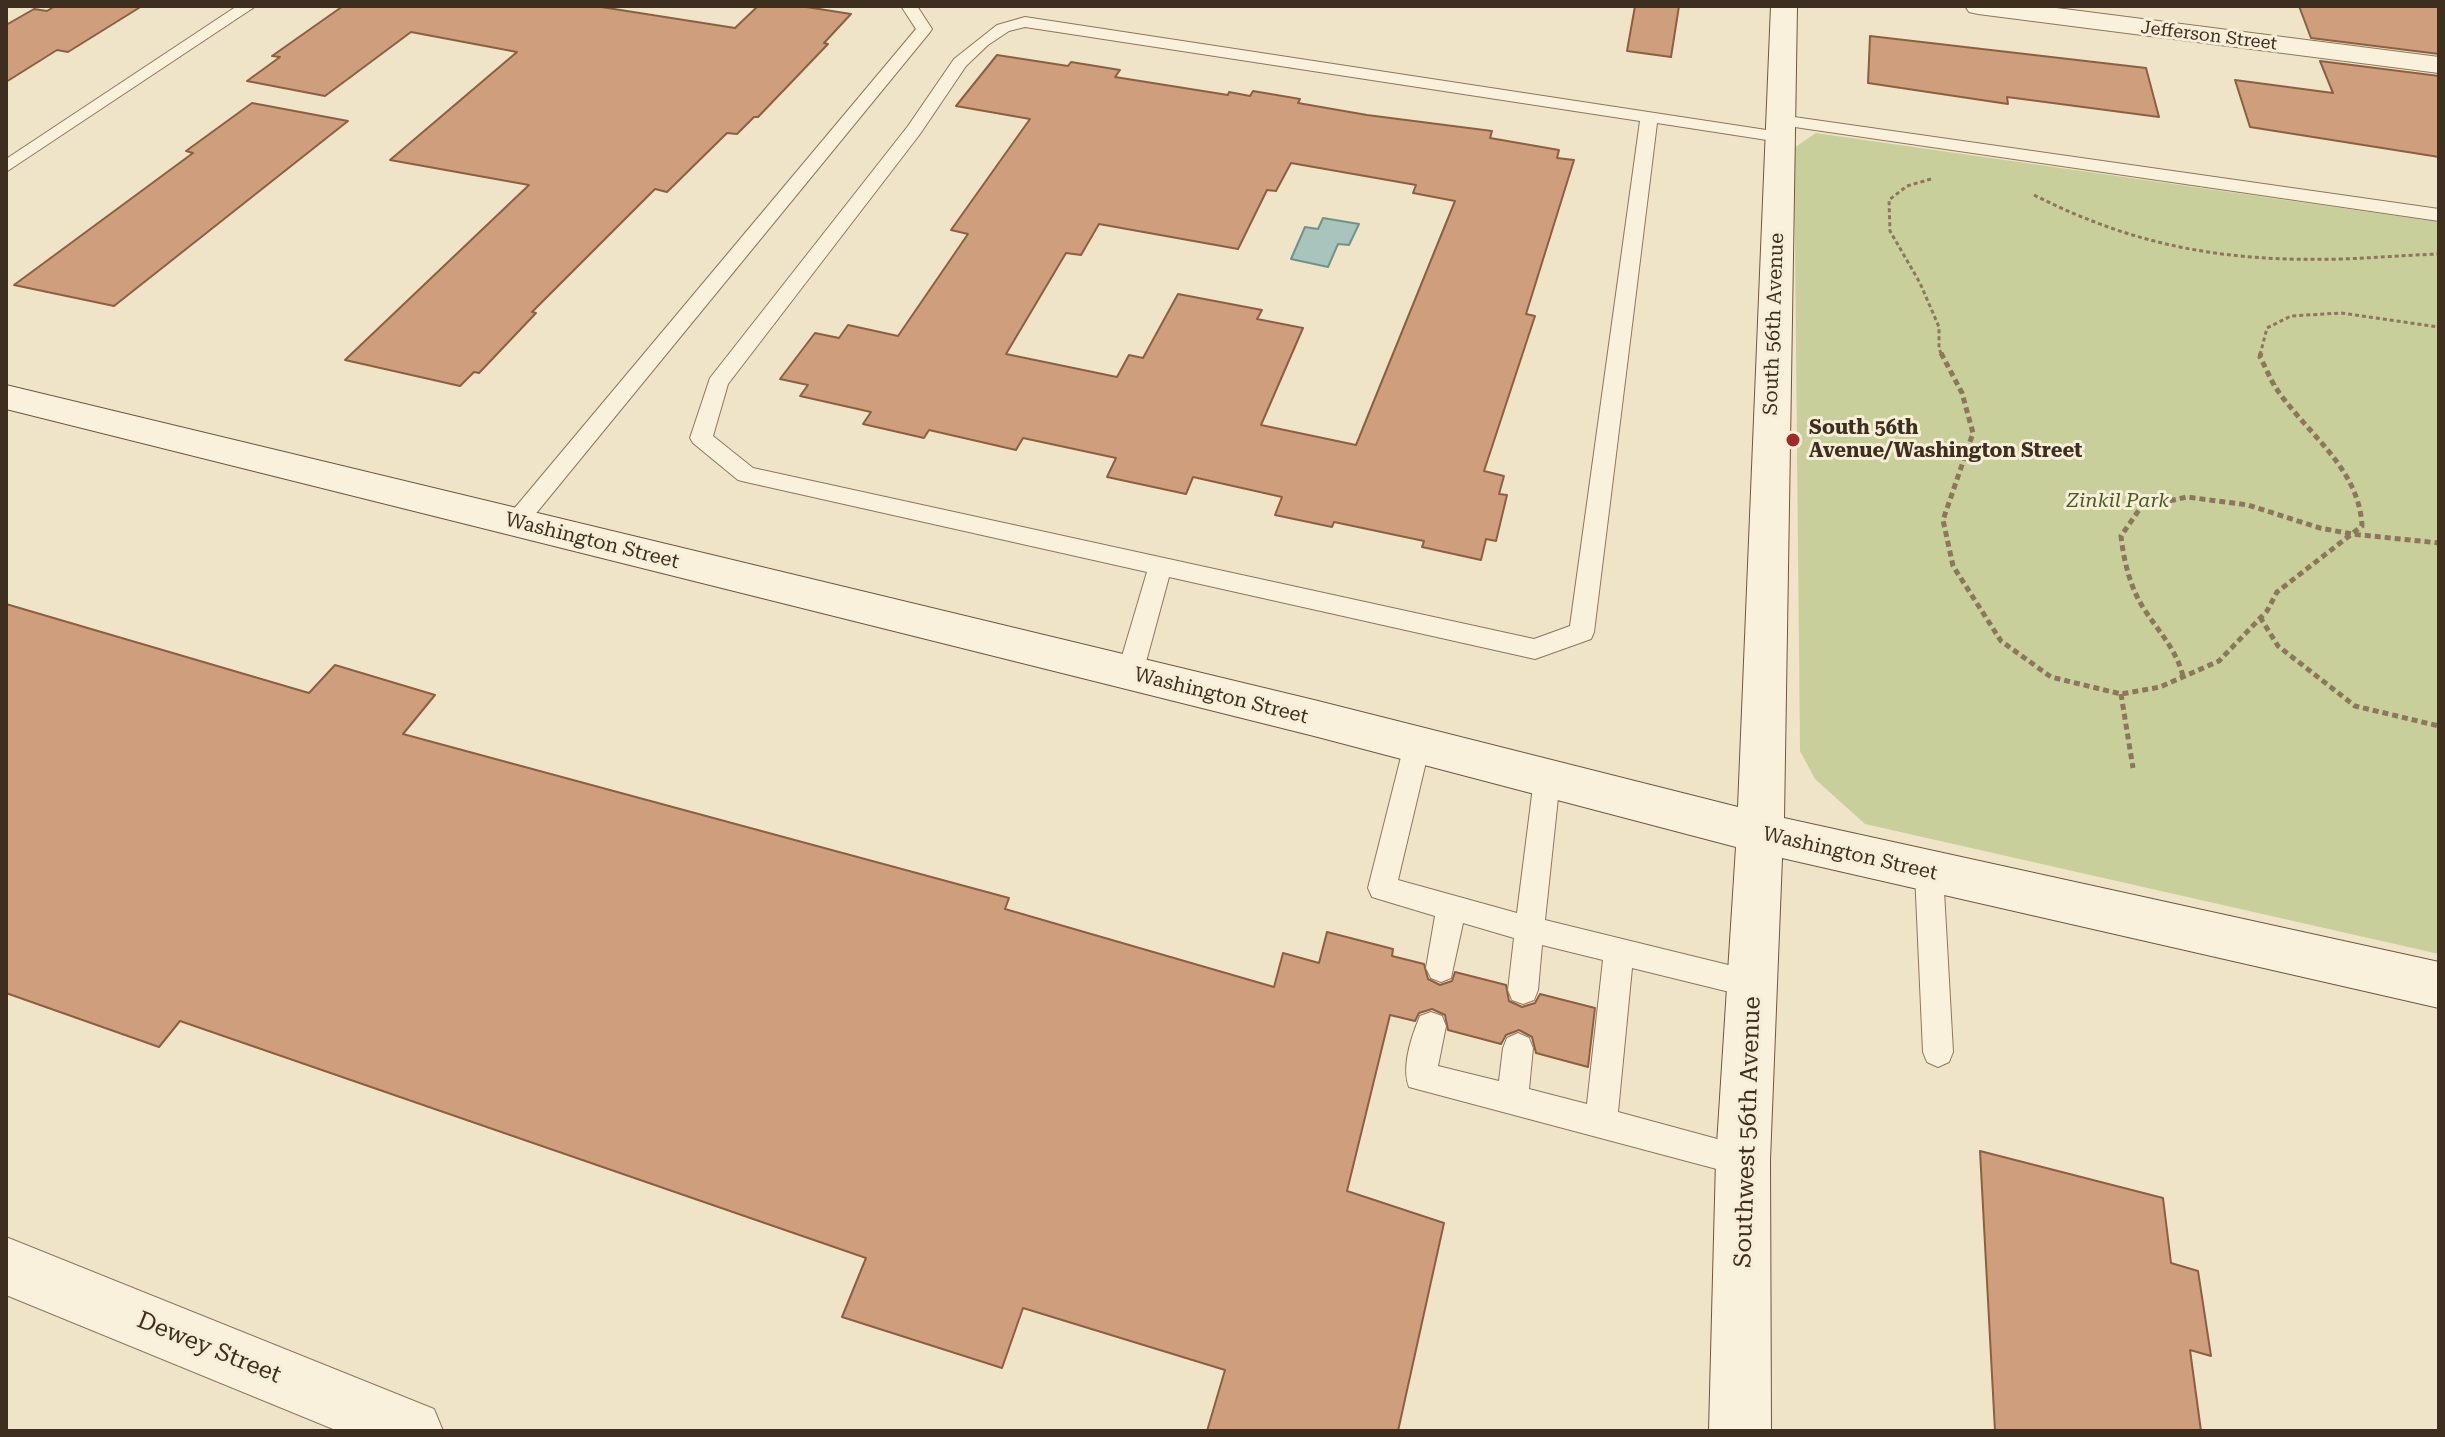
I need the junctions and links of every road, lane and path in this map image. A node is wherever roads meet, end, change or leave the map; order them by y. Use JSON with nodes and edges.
{"nodes":[{"id":1,"x":248,"y":6,"type":"edge"},
{"id":2,"x":909,"y":6,"type":"edge"},
{"id":3,"x":1784,"y":6,"type":"edge"},
{"id":4,"x":1978,"y":6,"type":"edge"},
{"id":5,"x":2439,"y":65,"type":"edge"},
{"id":6,"x":1649,"y":117,"type":"junction"},
{"id":7,"x":1780,"y":129,"type":"junction"},
{"id":8,"x":6,"y":167,"type":"edge"},
{"id":9,"x":1936,"y":177,"type":"dead end"},
{"id":10,"x":2021,"y":190,"type":"dead end"},
{"id":11,"x":2439,"y":215,"type":"edge"},
{"id":12,"x":2439,"y":254,"type":"edge"},
{"id":13,"x":2439,"y":327,"type":"edge"},
{"id":14,"x":6,"y":397,"type":"edge"},
{"id":15,"x":516,"y":522,"type":"junction"},
{"id":16,"x":2352,"y":534,"type":"junction"},
{"id":17,"x":2439,"y":543,"type":"edge"},
{"id":18,"x":1160,"y":567,"type":"junction"},
{"id":19,"x":2260,"y":617,"type":"junction"},
{"id":20,"x":1130,"y":673,"type":"junction"},
{"id":21,"x":2183,"y":676,"type":"junction"},
{"id":22,"x":2121,"y":694,"type":"junction"},
{"id":23,"x":2439,"y":726,"type":"edge"},
{"id":24,"x":1417,"y":745,"type":"junction"},
{"id":25,"x":2133,"y":768,"type":"dead end"},
{"id":26,"x":1547,"y":779,"type":"junction"},
{"id":27,"x":1760,"y":833,"type":"junction"},
{"id":28,"x":1929,"y":873,"type":"junction"},
{"id":29,"x":1451,"y":908,"type":"junction"},
{"id":30,"x":1529,"y":929,"type":"junction"},
{"id":31,"x":1619,"y":952,"type":"junction"},
{"id":32,"x":1441,"y":968,"type":"dead end"},
{"id":33,"x":1754,"y":984,"type":"junction"},
{"id":34,"x":2439,"y":985,"type":"edge"},
{"id":35,"x":1523,"y":990,"type":"dead end"},
{"id":36,"x":1431,"y":1026,"type":"dead end"},
{"id":37,"x":1518,"y":1048,"type":"dead end"},
{"id":38,"x":1938,"y":1052,"type":"dead end"},
{"id":39,"x":1512,"y":1100,"type":"junction"},
{"id":40,"x":1601,"y":1123,"type":"junction"},
{"id":41,"x":1743,"y":1160,"type":"junction"},
{"id":42,"x":6,"y":1266,"type":"edge"},
{"id":43,"x":412,"y":1431,"type":"edge"},
{"id":44,"x":1740,"y":1431,"type":"edge"}],
"edges":[{"from":1,"to":8,"type":"lane"},
{"from":2,"to":15,"type":"lane"},
{"from":3,"to":7,"type":"street","name":"South 56th Avenue"},
{"from":4,"to":5,"type":"street","name":"Jefferson Street"},
{"from":6,"to":7,"type":"lane"},
{"from":6,"to":18,"type":"lane"},
{"from":6,"to":18,"type":"lane"},
{"from":7,"to":11,"type":"lane"},
{"from":7,"to":27,"type":"street","name":"South 56th Avenue"},
{"from":9,"to":22,"type":"path"},
{"from":10,"to":12,"type":"path"},
{"from":13,"to":16,"type":"path"},
{"from":14,"to":15,"type":"street","name":"Washington Street"},
{"from":15,"to":20,"type":"street","name":"Washington Street"},
{"from":16,"to":17,"type":"path"},
{"from":16,"to":19,"type":"path"},
{"from":16,"to":21,"type":"path"},
{"from":18,"to":20,"type":"lane"},
{"from":19,"to":21,"type":"path"},
{"from":19,"to":23,"type":"path"},
{"from":20,"to":24,"type":"street","name":"Washington Street"},
{"from":21,"to":22,"type":"path"},
{"from":22,"to":25,"type":"path"},
{"from":24,"to":26,"type":"street","name":"Washington Street"},
{"from":24,"to":29,"type":"lane"},
{"from":26,"to":27,"type":"street","name":"Washington Street"},
{"from":26,"to":30,"type":"lane"},
{"from":27,"to":28,"type":"street","name":"Washington Street"},
{"from":27,"to":33,"type":"street","name":"Southwest 56th Avenue"},
{"from":28,"to":34,"type":"street","name":"Washington Street"},
{"from":28,"to":38,"type":"lane"},
{"from":29,"to":30,"type":"lane"},
{"from":29,"to":32,"type":"lane"},
{"from":30,"to":31,"type":"lane"},
{"from":30,"to":35,"type":"lane"},
{"from":31,"to":33,"type":"lane"},
{"from":31,"to":40,"type":"lane"},
{"from":33,"to":41,"type":"street","name":"Southwest 56th Avenue"},
{"from":36,"to":39,"type":"lane"},
{"from":37,"to":39,"type":"lane"},
{"from":39,"to":40,"type":"lane"},
{"from":40,"to":41,"type":"lane"},
{"from":41,"to":44,"type":"street","name":"Southwest 56th Avenue"},
{"from":42,"to":43,"type":"street","name":"Dewey Street"}]}
